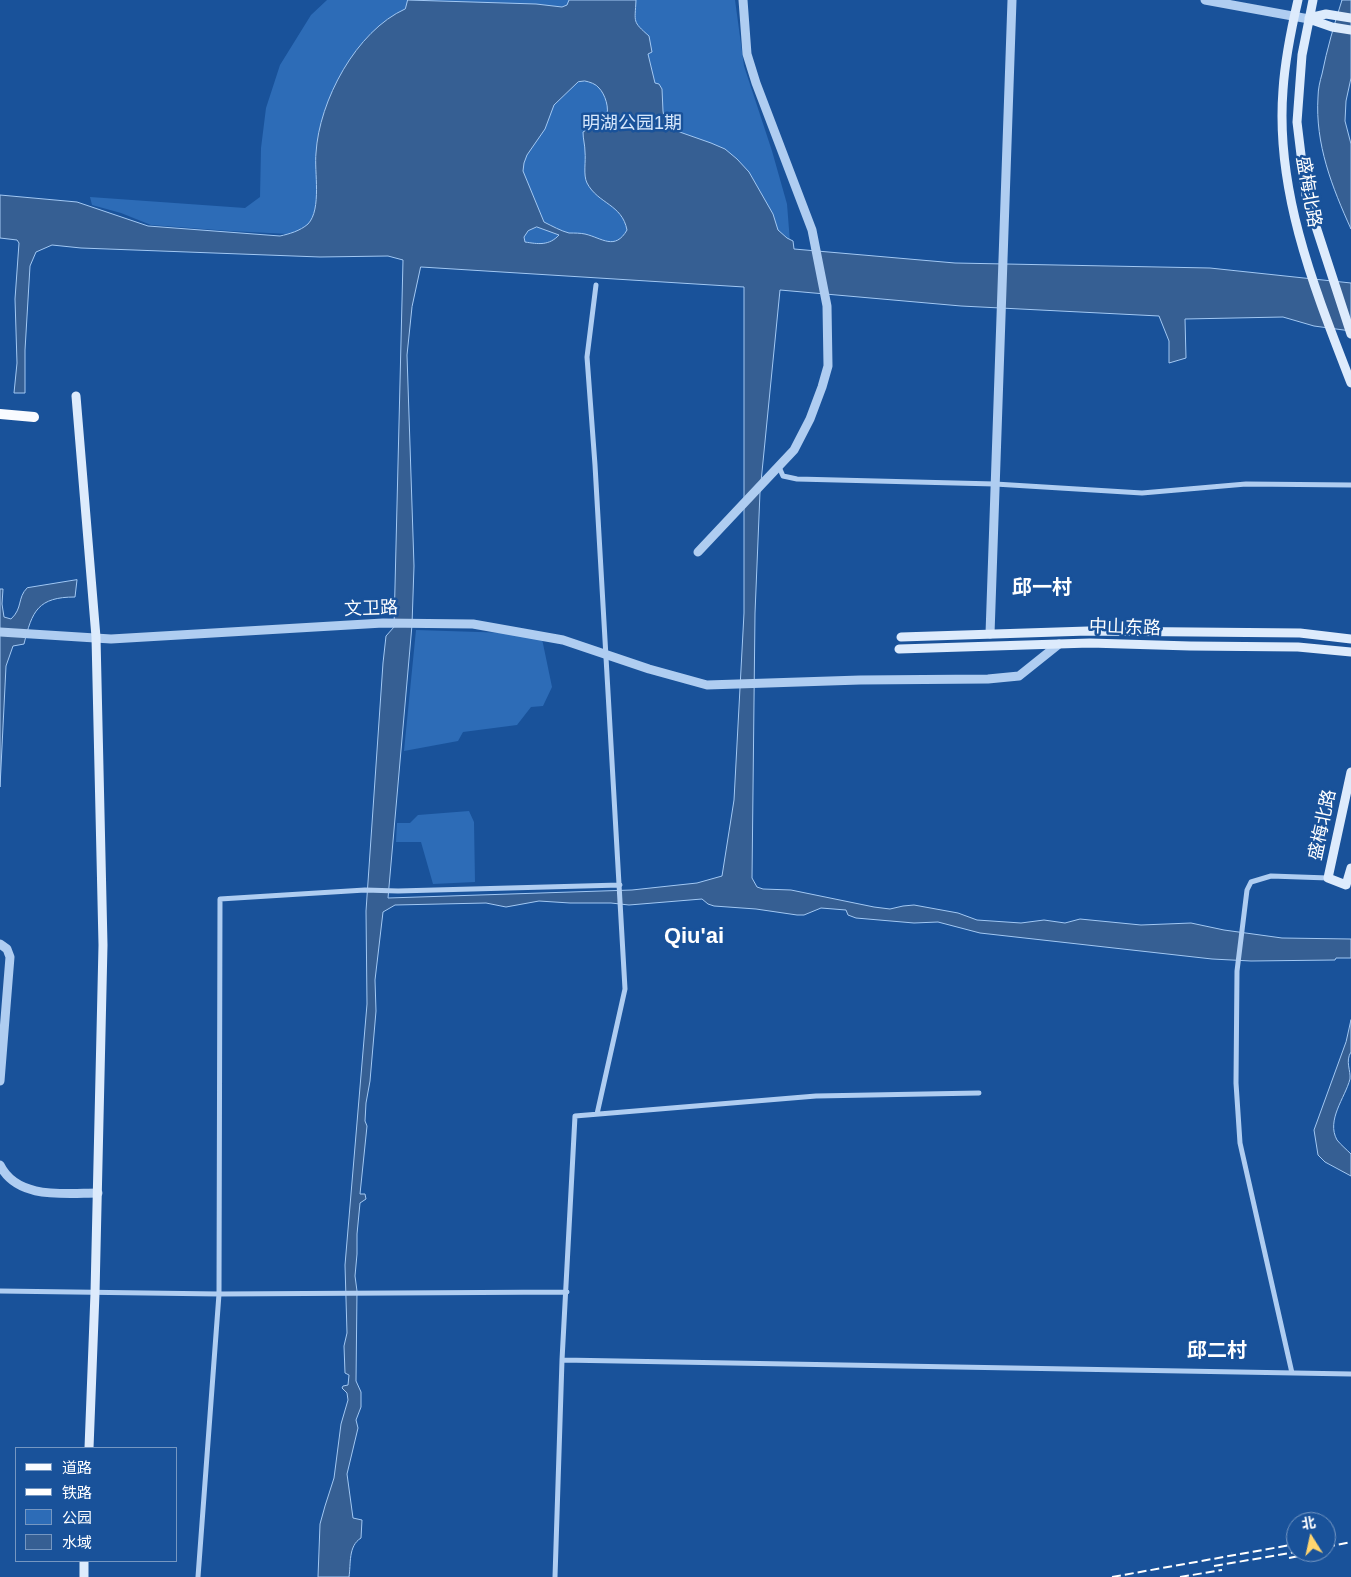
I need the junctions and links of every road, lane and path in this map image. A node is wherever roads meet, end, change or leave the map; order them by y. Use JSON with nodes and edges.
{"nodes":[{"id":1,"x":743,"y":0,"type":"edge"},
{"id":2,"x":1012,"y":0,"type":"edge"},
{"id":3,"x":1205,"y":0,"type":"edge"},
{"id":4,"x":1298,"y":0,"type":"edge"},
{"id":5,"x":1313,"y":0,"type":"edge"},
{"id":6,"x":1294,"y":16,"type":"junction"},
{"id":7,"x":1309,"y":18,"type":"junction"},
{"id":8,"x":1351,"y":18,"type":"edge"},
{"id":9,"x":1351,"y":30,"type":"edge"},
{"id":10,"x":596,"y":286,"type":"dead end"},
{"id":11,"x":1351,"y":334,"type":"edge"},
{"id":12,"x":1351,"y":383,"type":"edge"},
{"id":13,"x":76,"y":396,"type":"dead end"},
{"id":14,"x":0,"y":414,"type":"edge"},
{"id":15,"x":34,"y":417,"type":"dead end"},
{"id":16,"x":779,"y":468,"type":"junction"},
{"id":17,"x":996,"y":484,"type":"junction"},
{"id":18,"x":1351,"y":485,"type":"edge"},
{"id":19,"x":698,"y":552,"type":"dead end"},
{"id":20,"x":0,"y":632,"type":"edge"},
{"id":21,"x":990,"y":634,"type":"junction"},
{"id":22,"x":96,"y":637,"type":"junction"},
{"id":23,"x":900,"y":637,"type":"dead end"},
{"id":24,"x":1351,"y":639,"type":"edge"},
{"id":25,"x":1059,"y":644,"type":"junction"},
{"id":26,"x":899,"y":649,"type":"dead end"},
{"id":27,"x":1351,"y":652,"type":"edge"},
{"id":28,"x":1351,"y":772,"type":"edge"},
{"id":29,"x":1351,"y":868,"type":"edge"},
{"id":30,"x":1328,"y":878,"type":"junction"},
{"id":31,"x":620,"y":885,"type":"junction"},
{"id":32,"x":0,"y":944,"type":"edge"},
{"id":33,"x":0,"y":1081,"type":"edge"},
{"id":34,"x":979,"y":1093,"type":"dead end"},
{"id":35,"x":598,"y":1114,"type":"junction"},
{"id":36,"x":0,"y":1165,"type":"edge"},
{"id":37,"x":98,"y":1193,"type":"junction"},
{"id":38,"x":0,"y":1291,"type":"edge"},
{"id":39,"x":567,"y":1292,"type":"junction"},
{"id":40,"x":95,"y":1293,"type":"junction"},
{"id":41,"x":219,"y":1294,"type":"junction"},
{"id":42,"x":562,"y":1360,"type":"junction"},
{"id":43,"x":1292,"y":1373,"type":"junction"},
{"id":44,"x":1351,"y":1374,"type":"edge"},
{"id":45,"x":89,"y":1447,"type":"edge"},
{"id":46,"x":84,"y":1562,"type":"edge"},
{"id":47,"x":84,"y":1577,"type":"edge"},
{"id":48,"x":198,"y":1577,"type":"edge"},
{"id":49,"x":554,"y":1577,"type":"edge"}],
"edges":[{"from":1,"to":16,"type":"street"},
{"from":2,"to":17,"type":"street"},
{"from":3,"to":6,"type":"street"},
{"from":4,"to":6,"type":"main road","name":"盛梅北路"},
{"from":5,"to":7,"type":"main road","name":"盛梅北路"},
{"from":6,"to":7,"type":"street"},
{"from":6,"to":12,"type":"main road","name":"盛梅北路"},
{"from":7,"to":8,"type":"main road"},
{"from":7,"to":9,"type":"main road"},
{"from":7,"to":11,"type":"main road","name":"盛梅北路"},
{"from":10,"to":31,"type":"street"},
{"from":13,"to":22,"type":"main road"},
{"from":14,"to":15,"type":"main road"},
{"from":16,"to":17,"type":"street"},
{"from":16,"to":19,"type":"street"},
{"from":17,"to":18,"type":"street"},
{"from":17,"to":21,"type":"street"},
{"from":20,"to":22,"type":"street","name":"文卫路"},
{"from":21,"to":23,"type":"main road","name":"中山东路"},
{"from":21,"to":24,"type":"main road","name":"中山东路"},
{"from":22,"to":25,"type":"street","name":"文卫路"},
{"from":22,"to":37,"type":"main road"},
{"from":25,"to":26,"type":"main road","name":"中山东路"},
{"from":25,"to":27,"type":"main road","name":"中山东路"},
{"from":28,"to":30,"type":"main road","name":"盛梅北路"},
{"from":29,"to":30,"type":"main road","name":"盛梅北路"},
{"from":30,"to":43,"type":"street"},
{"from":31,"to":35,"type":"street"},
{"from":31,"to":41,"type":"street"},
{"from":32,"to":33,"type":"street"},
{"from":34,"to":35,"type":"street"},
{"from":35,"to":39,"type":"street"},
{"from":36,"to":37,"type":"street"},
{"from":37,"to":40,"type":"main road"},
{"from":38,"to":40,"type":"street"},
{"from":39,"to":41,"type":"street"},
{"from":39,"to":42,"type":"street"},
{"from":40,"to":41,"type":"street"},
{"from":40,"to":45,"type":"main road"},
{"from":41,"to":48,"type":"street"},
{"from":42,"to":43,"type":"street"},
{"from":42,"to":49,"type":"street"},
{"from":43,"to":44,"type":"street"},
{"from":46,"to":47,"type":"main road"}]}
